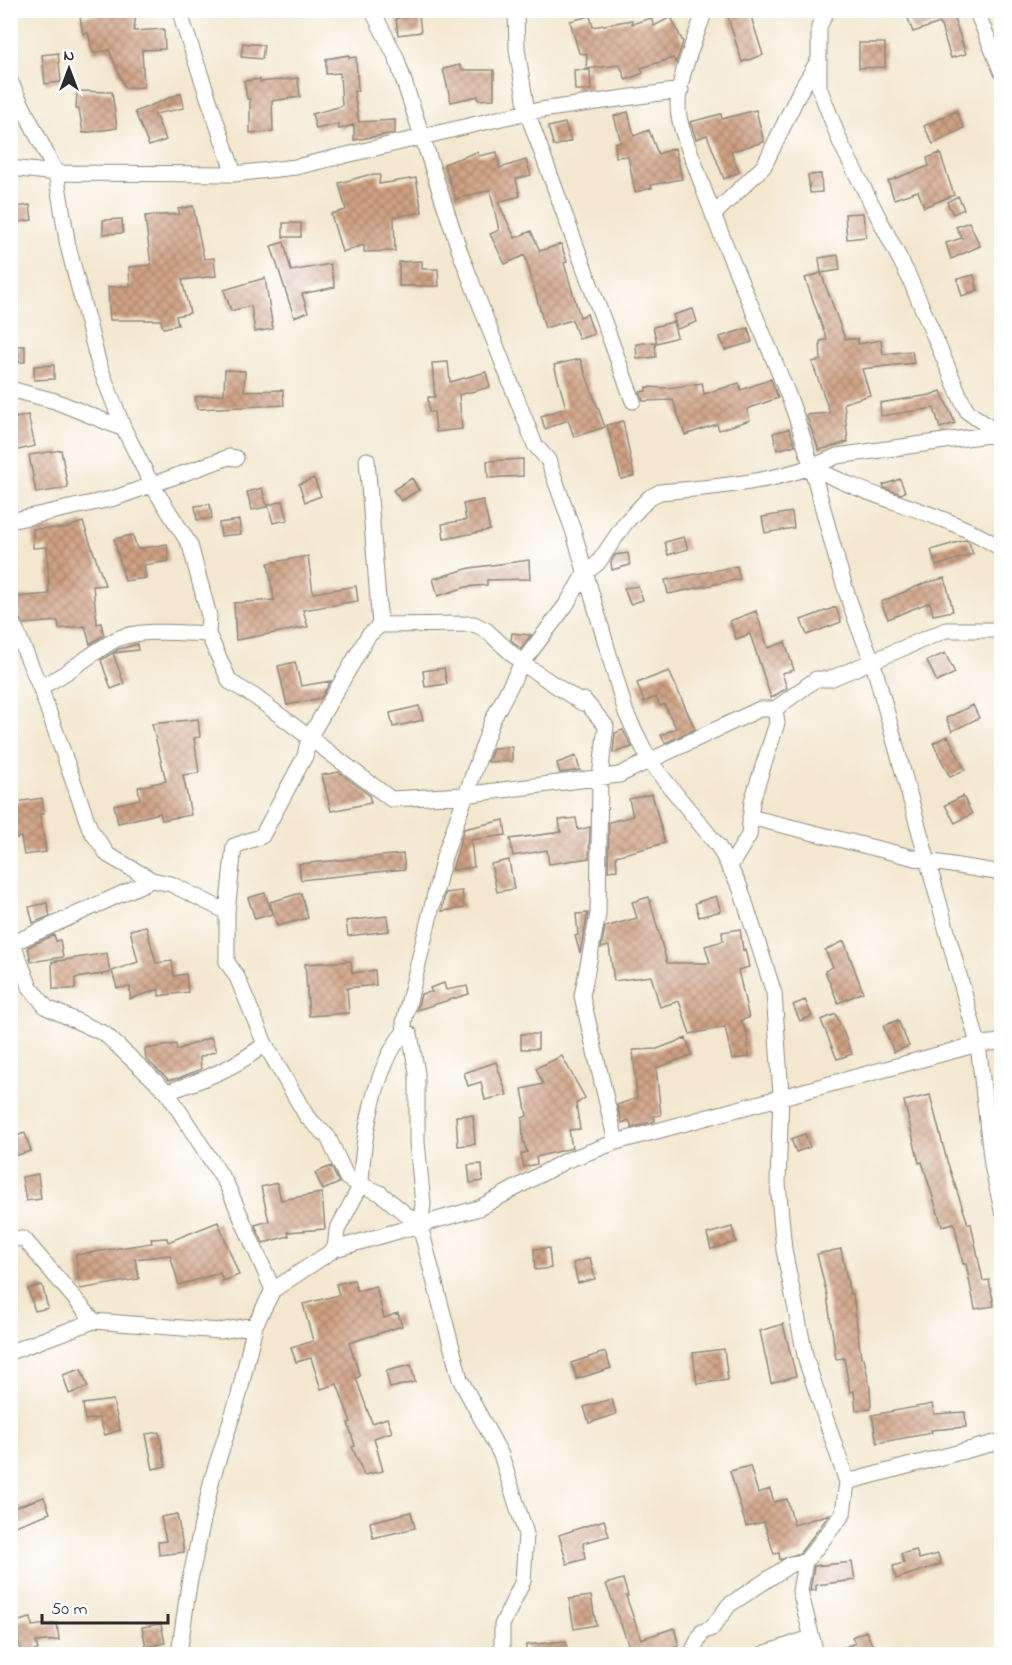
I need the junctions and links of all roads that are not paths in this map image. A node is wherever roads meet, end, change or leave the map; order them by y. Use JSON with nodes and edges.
{"nodes":[{"id":1,"x":182,"y":10,"type":"edge"},
{"id":2,"x":372,"y":10,"type":"edge"},
{"id":3,"x":516,"y":10,"type":"edge"},
{"id":4,"x":705,"y":10,"type":"edge"},
{"id":5,"x":827,"y":10,"type":"edge"},
{"id":6,"x":976,"y":10,"type":"edge"},
{"id":7,"x":819,"y":59,"type":"junction"},
{"id":8,"x":1002,"y":73,"type":"edge"},
{"id":9,"x":10,"y":81,"type":"edge"},
{"id":10,"x":681,"y":90,"type":"junction"},
{"id":11,"x":528,"y":112,"type":"junction"},
{"id":12,"x":422,"y":138,"type":"junction"},
{"id":13,"x":10,"y":168,"type":"edge"},
{"id":14,"x":56,"y":173,"type":"junction"},
{"id":15,"x":234,"y":174,"type":"junction"},
{"id":16,"x":713,"y":215,"type":"junction"},
{"id":17,"x":10,"y":389,"type":"edge"},
{"id":18,"x":633,"y":401,"type":"dead end"},
{"id":19,"x":124,"y":429,"type":"junction"},
{"id":20,"x":999,"y":433,"type":"edge"},
{"id":21,"x":1002,"y":454,"type":"edge"},
{"id":22,"x":236,"y":458,"type":"dead end"},
{"id":23,"x":367,"y":460,"type":"dead end"},
{"id":24,"x":813,"y":467,"type":"junction"},
{"id":25,"x":152,"y":485,"type":"junction"},
{"id":26,"x":10,"y":521,"type":"edge"},
{"id":27,"x":1002,"y":549,"type":"edge"},
{"id":28,"x":585,"y":573,"type":"junction"},
{"id":29,"x":10,"y":622,"type":"edge"},
{"id":30,"x":380,"y":625,"type":"junction"},
{"id":31,"x":1002,"y":630,"type":"edge"},
{"id":32,"x":208,"y":634,"type":"junction"},
{"id":33,"x":872,"y":659,"type":"junction"},
{"id":34,"x":522,"y":663,"type":"junction"},
{"id":35,"x":40,"y":687,"type":"junction"},
{"id":36,"x":775,"y":709,"type":"junction"},
{"id":37,"x":309,"y":738,"type":"junction"},
{"id":38,"x":650,"y":762,"type":"junction"},
{"id":39,"x":600,"y":777,"type":"junction"},
{"id":40,"x":464,"y":795,"type":"junction"},
{"id":41,"x":750,"y":817,"type":"junction"},
{"id":42,"x":927,"y":861,"type":"junction"},
{"id":43,"x":729,"y":868,"type":"junction"},
{"id":44,"x":1002,"y":873,"type":"edge"},
{"id":45,"x":152,"y":880,"type":"junction"},
{"id":46,"x":227,"y":912,"type":"junction"},
{"id":47,"x":12,"y":940,"type":"edge"},
{"id":48,"x":405,"y":1031,"type":"junction"},
{"id":49,"x":1002,"y":1042,"type":"edge"},
{"id":50,"x":266,"y":1044,"type":"junction"},
{"id":51,"x":978,"y":1044,"type":"junction"},
{"id":52,"x":167,"y":1092,"type":"junction"},
{"id":53,"x":781,"y":1095,"type":"junction"},
{"id":54,"x":616,"y":1142,"type":"junction"},
{"id":55,"x":361,"y":1185,"type":"junction"},
{"id":56,"x":1002,"y":1210,"type":"edge"},
{"id":57,"x":420,"y":1226,"type":"junction"},
{"id":58,"x":10,"y":1238,"type":"edge"},
{"id":59,"x":335,"y":1249,"type":"junction"},
{"id":60,"x":273,"y":1290,"type":"junction"},
{"id":61,"x":94,"y":1321,"type":"junction"},
{"id":62,"x":255,"y":1325,"type":"junction"},
{"id":63,"x":10,"y":1352,"type":"edge"},
{"id":64,"x":1002,"y":1441,"type":"edge"},
{"id":65,"x":847,"y":1482,"type":"junction"},
{"id":66,"x":805,"y":1562,"type":"junction"},
{"id":67,"x":810,"y":1638,"type":"junction"},
{"id":68,"x":179,"y":1654,"type":"edge"},
{"id":69,"x":502,"y":1654,"type":"edge"},
{"id":70,"x":691,"y":1654,"type":"edge"},
{"id":71,"x":763,"y":1654,"type":"edge"},
{"id":72,"x":816,"y":1654,"type":"edge"}],
"edges":[{"from":1,"to":15,"type":"street"},
{"from":2,"to":12,"type":"street"},
{"from":3,"to":11,"type":"street"},
{"from":4,"to":10,"type":"street"},
{"from":5,"to":7,"type":"street"},
{"from":6,"to":8,"type":"street"},
{"from":7,"to":16,"type":"street"},
{"from":7,"to":20,"type":"street"},
{"from":9,"to":14,"type":"street"},
{"from":10,"to":11,"type":"street"},
{"from":10,"to":16,"type":"street"},
{"from":11,"to":12,"type":"street"},
{"from":11,"to":18,"type":"street"},
{"from":12,"to":15,"type":"street"},
{"from":12,"to":28,"type":"street"},
{"from":13,"to":14,"type":"street"},
{"from":14,"to":15,"type":"street"},
{"from":14,"to":19,"type":"street"},
{"from":16,"to":24,"type":"street"},
{"from":17,"to":19,"type":"street"},
{"from":19,"to":25,"type":"street"},
{"from":20,"to":21,"type":"street"},
{"from":20,"to":24,"type":"street"},
{"from":22,"to":25,"type":"street"},
{"from":23,"to":30,"type":"street"},
{"from":24,"to":27,"type":"street"},
{"from":24,"to":28,"type":"street"},
{"from":24,"to":33,"type":"street"},
{"from":25,"to":26,"type":"street"},
{"from":25,"to":32,"type":"street"},
{"from":28,"to":34,"type":"street"},
{"from":28,"to":38,"type":"street"},
{"from":29,"to":35,"type":"street"},
{"from":30,"to":34,"type":"street"},
{"from":30,"to":37,"type":"street"},
{"from":31,"to":33,"type":"street"},
{"from":32,"to":35,"type":"street"},
{"from":32,"to":37,"type":"street"},
{"from":33,"to":36,"type":"street"},
{"from":33,"to":42,"type":"street"},
{"from":34,"to":39,"type":"street"},
{"from":34,"to":40,"type":"street"},
{"from":35,"to":45,"type":"street"},
{"from":36,"to":38,"type":"street"},
{"from":36,"to":41,"type":"street"},
{"from":37,"to":40,"type":"street"},
{"from":37,"to":46,"type":"street"},
{"from":38,"to":39,"type":"street"},
{"from":38,"to":43,"type":"street"},
{"from":39,"to":40,"type":"street"},
{"from":39,"to":54,"type":"street"},
{"from":40,"to":48,"type":"street"},
{"from":41,"to":42,"type":"street"},
{"from":41,"to":43,"type":"street"},
{"from":42,"to":44,"type":"street"},
{"from":42,"to":51,"type":"street"},
{"from":43,"to":53,"type":"street"},
{"from":45,"to":46,"type":"street"},
{"from":45,"to":47,"type":"street"},
{"from":46,"to":50,"type":"street"},
{"from":47,"to":52,"type":"street"},
{"from":48,"to":55,"type":"street"},
{"from":48,"to":57,"type":"street"},
{"from":49,"to":51,"type":"street"},
{"from":50,"to":52,"type":"street"},
{"from":50,"to":55,"type":"street"},
{"from":51,"to":53,"type":"street"},
{"from":51,"to":56,"type":"street"},
{"from":52,"to":60,"type":"street"},
{"from":53,"to":54,"type":"street"},
{"from":53,"to":65,"type":"street"},
{"from":54,"to":57,"type":"street"},
{"from":55,"to":57,"type":"street"},
{"from":55,"to":59,"type":"street"},
{"from":57,"to":59,"type":"street"},
{"from":57,"to":69,"type":"street"},
{"from":58,"to":61,"type":"street"},
{"from":59,"to":60,"type":"street"},
{"from":60,"to":62,"type":"street"},
{"from":61,"to":62,"type":"street"},
{"from":61,"to":63,"type":"street"},
{"from":62,"to":68,"type":"street"},
{"from":64,"to":65,"type":"street"},
{"from":65,"to":66,"type":"street"},
{"from":66,"to":67,"type":"street"},
{"from":66,"to":70,"type":"street"},
{"from":67,"to":71,"type":"street"},
{"from":67,"to":72,"type":"street"}]}
